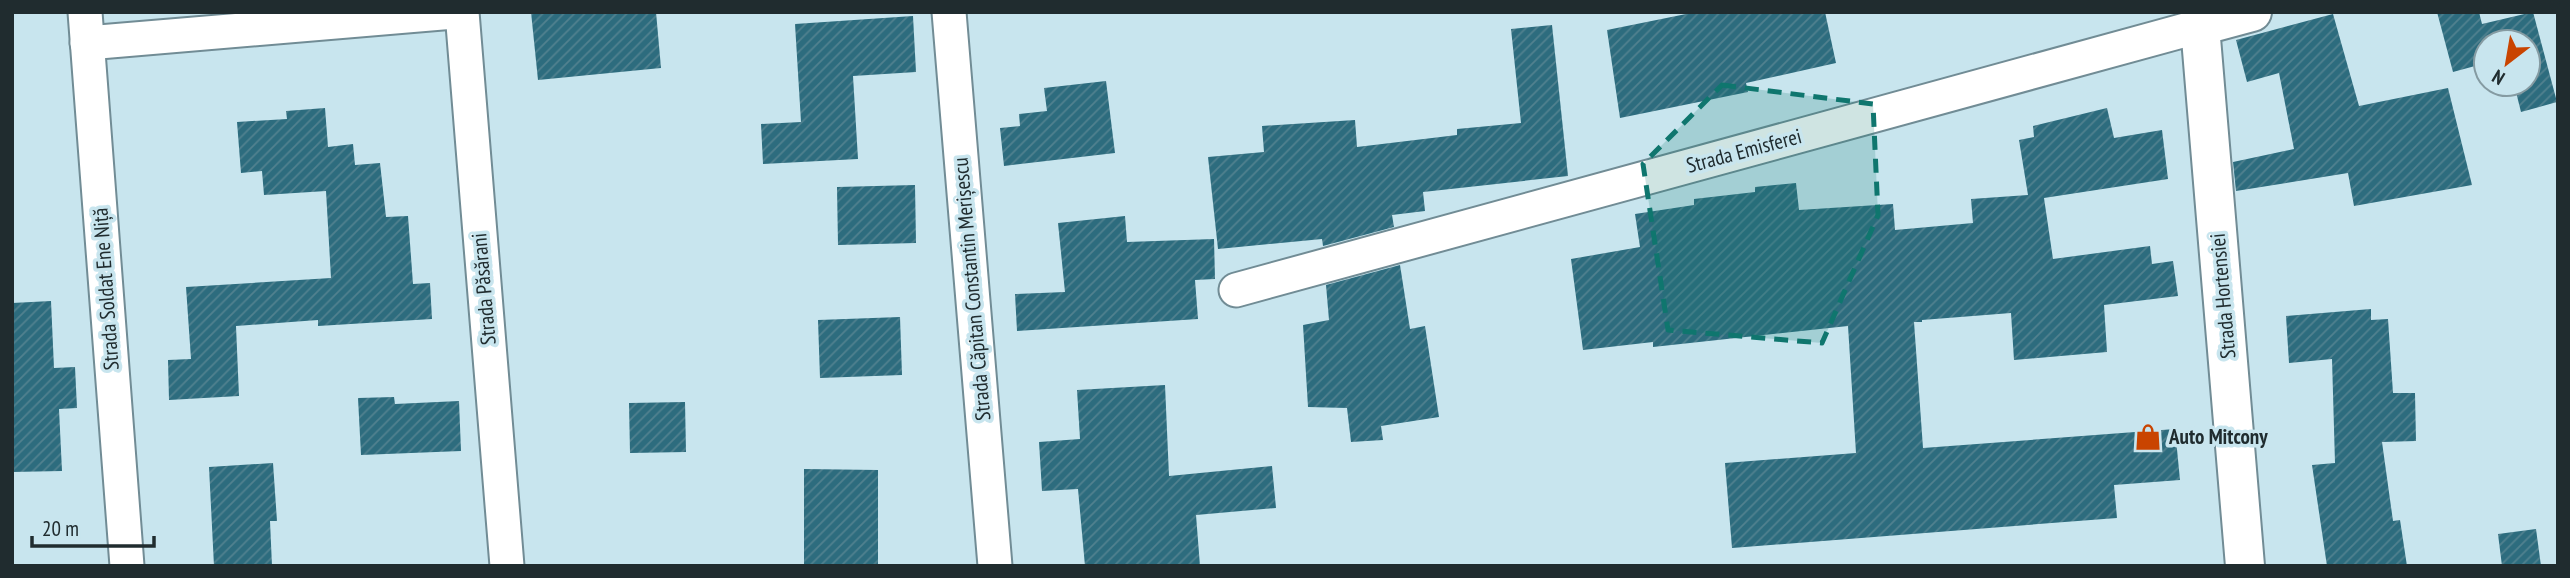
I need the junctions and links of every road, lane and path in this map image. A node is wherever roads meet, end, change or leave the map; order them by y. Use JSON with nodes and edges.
{"nodes":[{"id":1,"x":454,"y":12,"type":"edge"},
{"id":2,"x":462,"y":12,"type":"edge"},
{"id":3,"x":949,"y":12,"type":"edge"},
{"id":4,"x":2252,"y":12,"type":"edge"},
{"id":5,"x":2200,"y":26,"type":"junction"},
{"id":6,"x":86,"y":27,"type":"edge"},
{"id":7,"x":1236,"y":290,"type":"dead end"},
{"id":8,"x":127,"y":566,"type":"edge"},
{"id":9,"x":507,"y":566,"type":"edge"},
{"id":10,"x":995,"y":566,"type":"edge"},
{"id":11,"x":2245,"y":566,"type":"edge"}],
"edges":[{"from":1,"to":6,"type":"street"},
{"from":2,"to":9,"type":"street","name":"Strada Păsărani"},
{"from":3,"to":10,"type":"street","name":"Strada Căpitan Constantin Merișescu"},
{"from":4,"to":5,"type":"street","name":"Strada Emisferei"},
{"from":5,"to":7,"type":"street","name":"Strada Emisferei"},
{"from":5,"to":11,"type":"street","name":"Strada Hortensiei"},
{"from":6,"to":8,"type":"street","name":"Strada Soldat Ene Niță"}]}
